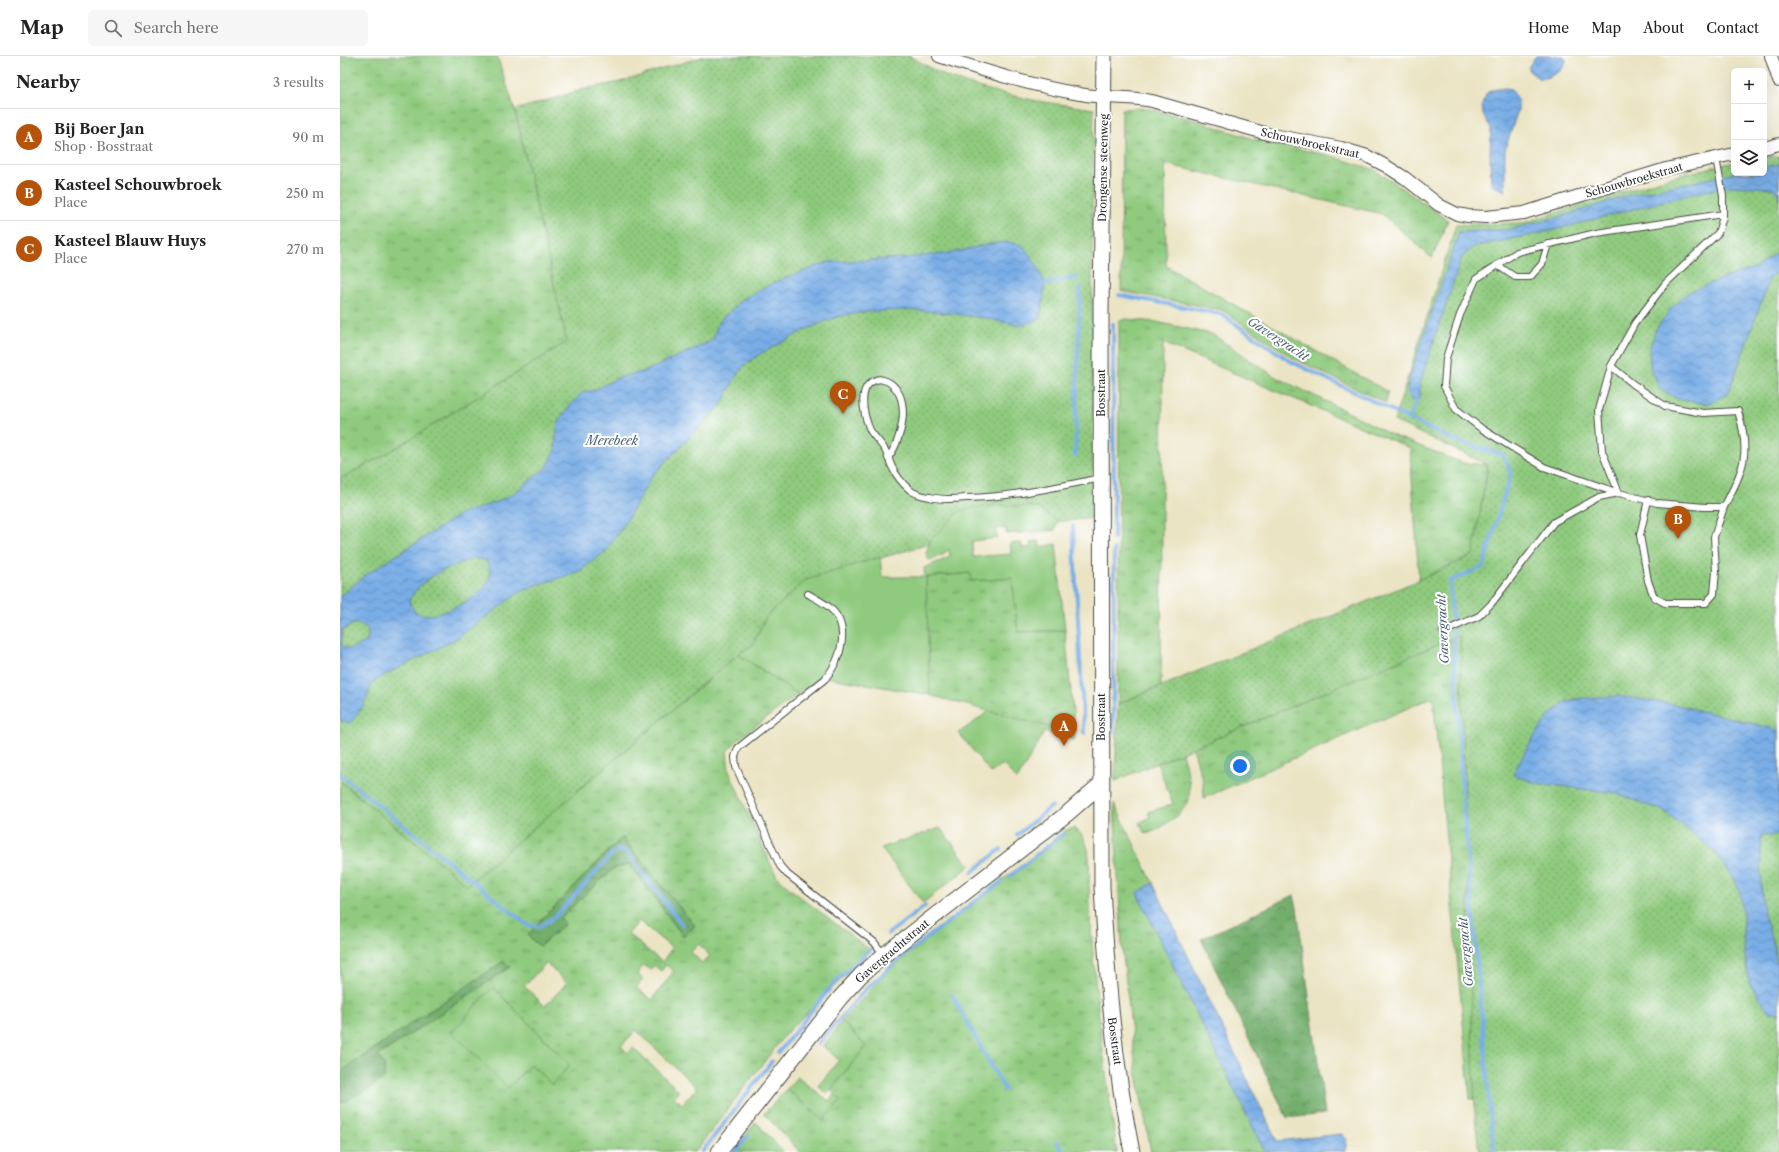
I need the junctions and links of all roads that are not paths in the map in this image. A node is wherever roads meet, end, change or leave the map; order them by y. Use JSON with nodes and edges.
{"nodes":[{"id":1,"x":939,"y":56,"type":"edge"},
{"id":2,"x":1104,"y":56,"type":"edge"},
{"id":3,"x":1771,"y":56,"type":"edge"},
{"id":4,"x":1779,"y":81,"type":"edge"},
{"id":5,"x":1104,"y":97,"type":"junction"},
{"id":6,"x":1779,"y":144,"type":"edge"},
{"id":7,"x":1767,"y":147,"type":"edge"},
{"id":8,"x":1731,"y":155,"type":"edge"},
{"id":9,"x":1716,"y":158,"type":"junction"},
{"id":10,"x":1723,"y":214,"type":"junction"},
{"id":11,"x":1548,"y":244,"type":"junction"},
{"id":12,"x":1497,"y":265,"type":"junction"},
{"id":13,"x":1102,"y":280,"type":"joint"},
{"id":14,"x":1611,"y":366,"type":"junction"},
{"id":15,"x":888,"y":458,"type":"junction"},
{"id":16,"x":1101,"y":478,"type":"junction"},
{"id":17,"x":1619,"y":493,"type":"junction"},
{"id":18,"x":1648,"y":500,"type":"junction"},
{"id":19,"x":1724,"y":507,"type":"junction"},
{"id":20,"x":808,"y":594,"type":"dead end"},
{"id":21,"x":1443,"y":632,"type":"dead end"},
{"id":22,"x":1101,"y":784,"type":"junction"},
{"id":23,"x":884,"y":955,"type":"junction"},
{"id":24,"x":719,"y":1152,"type":"edge"},
{"id":25,"x":1132,"y":1152,"type":"edge"}],
"edges":[{"from":1,"to":5,"type":"street","name":"Schouwbroekstraat"},
{"from":2,"to":5,"type":"street","name":"Drongense steenweg"},
{"from":3,"to":4,"type":"street"},
{"from":5,"to":9,"type":"street","name":"Schouwbroekstraat"},
{"from":5,"to":13,"type":"street","name":"Drongense steenweg"},
{"from":6,"to":7,"type":"street"},
{"from":8,"to":9,"type":"street","name":"Schouwbroekstraat"},
{"from":9,"to":10,"type":"lane"},
{"from":10,"to":11,"type":"lane"},
{"from":10,"to":14,"type":"lane"},
{"from":11,"to":12,"type":"lane"},
{"from":11,"to":12,"type":"lane"},
{"from":12,"to":17,"type":"lane"},
{"from":13,"to":16,"type":"street","name":"Bosstraat"},
{"from":14,"to":17,"type":"lane"},
{"from":14,"to":19,"type":"lane"},
{"from":15,"to":15,"type":"lane"},
{"from":15,"to":16,"type":"lane"},
{"from":16,"to":22,"type":"street","name":"Bosstraat"},
{"from":17,"to":18,"type":"lane"},
{"from":17,"to":21,"type":"lane"},
{"from":18,"to":19,"type":"lane"},
{"from":18,"to":19,"type":"lane"},
{"from":20,"to":23,"type":"lane"},
{"from":22,"to":23,"type":"street","name":"Gavergrachtstraat"},
{"from":22,"to":25,"type":"street","name":"Bosstraat"},
{"from":23,"to":24,"type":"street","name":"Gavergrachtstraat"}]}
